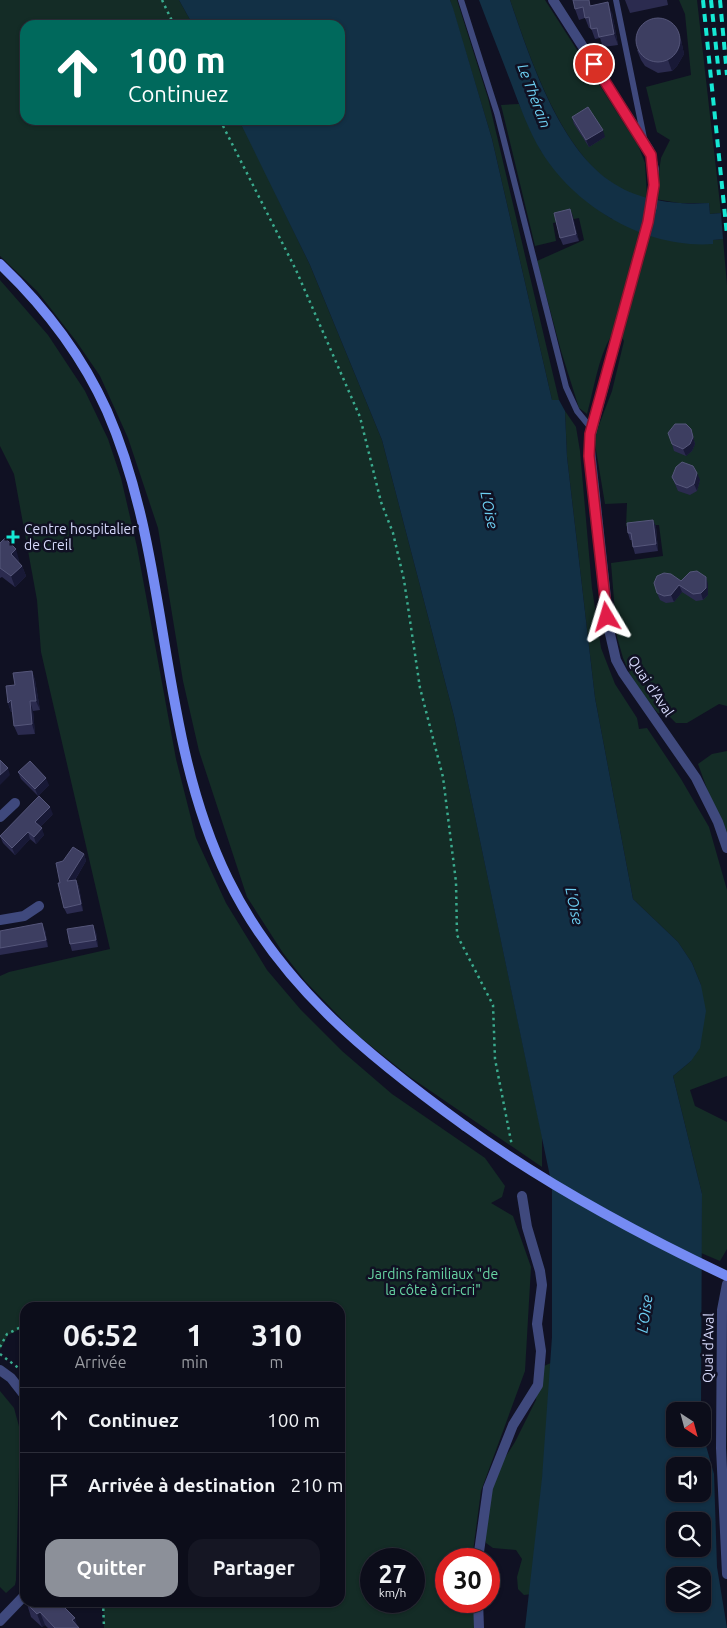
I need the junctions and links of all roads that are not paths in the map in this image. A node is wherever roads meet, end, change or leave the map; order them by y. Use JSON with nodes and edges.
{"nodes":[{"id":1,"x":461,"y":0,"type":"edge"},
{"id":2,"x":554,"y":0,"type":"edge"},
{"id":3,"x":616,"y":0,"type":"edge"},
{"id":4,"x":646,"y":144,"type":"junction"},
{"id":5,"x":0,"y":264,"type":"edge"},
{"id":6,"x":590,"y":432,"type":"junction"},
{"id":7,"x":15,"y":803,"type":"dead end"},
{"id":8,"x":0,"y":817,"type":"edge"},
{"id":9,"x":727,"y":848,"type":"edge"},
{"id":10,"x":38,"y":906,"type":"dead end"},
{"id":11,"x":0,"y":920,"type":"edge"},
{"id":12,"x":522,"y":1196,"type":"dead end"},
{"id":13,"x":727,"y":1276,"type":"edge"},
{"id":14,"x":727,"y":1284,"type":"edge"},
{"id":15,"x":0,"y":1370,"type":"edge"},
{"id":16,"x":20,"y":1390,"type":"edge"},
{"id":17,"x":480,"y":1548,"type":"edge"},
{"id":18,"x":727,"y":1574,"type":"edge"},
{"id":19,"x":20,"y":1600,"type":"edge"},
{"id":20,"x":478,"y":1613,"type":"edge"},
{"id":21,"x":0,"y":1621,"type":"edge"},
{"id":22,"x":479,"y":1628,"type":"edge"}],
"edges":[{"from":1,"to":6,"type":"lane"},
{"from":2,"to":4,"type":"street","name":"Quai d'Aval"},
{"from":3,"to":4,"type":"lane"},
{"from":4,"to":6,"type":"street","name":"Quai d'Aval"},
{"from":5,"to":13,"type":"main road","bridge":true},
{"from":6,"to":9,"type":"street","name":"Quai d'Aval"},
{"from":7,"to":8,"type":"street"},
{"from":10,"to":11,"type":"street"},
{"from":12,"to":17,"type":"street"},
{"from":14,"to":18,"type":"street","name":"Quai d'Aval"},
{"from":15,"to":16,"type":"street"},
{"from":19,"to":21,"type":"street"},
{"from":20,"to":22,"type":"street"}]}
